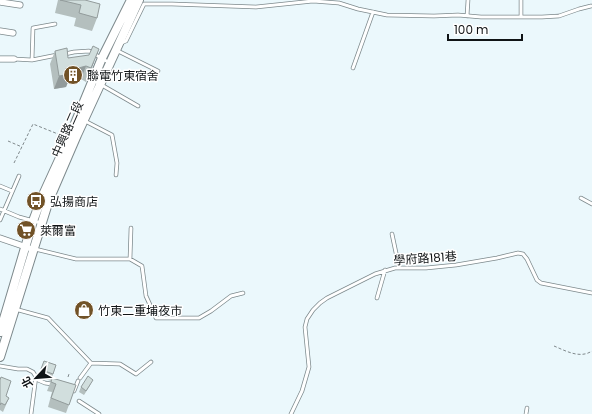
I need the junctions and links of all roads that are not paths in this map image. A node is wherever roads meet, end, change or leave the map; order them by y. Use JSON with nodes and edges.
{"nodes":[{"id":1,"x":131,"y":0,"type":"edge"},
{"id":2,"x":146,"y":0,"type":"edge"},
{"id":3,"x":468,"y":0,"type":"edge"},
{"id":4,"x":521,"y":0,"type":"edge"},
{"id":5,"x":0,"y":2,"type":"edge"},
{"id":6,"x":141,"y":2,"type":"edge"},
{"id":7,"x":20,"y":4,"type":"dead end"},
{"id":8,"x":591,"y":6,"type":"edge"},
{"id":9,"x":373,"y":12,"type":"junction"},
{"id":10,"x":467,"y":16,"type":"junction"},
{"id":11,"x":521,"y":17,"type":"junction"},
{"id":12,"x":55,"y":24,"type":"dead end"},
{"id":13,"x":0,"y":31,"type":"edge"},
{"id":14,"x":14,"y":33,"type":"dead end"},
{"id":15,"x":112,"y":39,"type":"junction"},
{"id":16,"x":118,"y":47,"type":"junction"},
{"id":17,"x":102,"y":58,"type":"junction"},
{"id":18,"x":0,"y":59,"type":"edge"},
{"id":19,"x":14,"y":59,"type":"joint"},
{"id":20,"x":32,"y":60,"type":"junction"},
{"id":21,"x":110,"y":63,"type":"junction"},
{"id":22,"x":353,"y":68,"type":"dead end"},
{"id":23,"x":158,"y":71,"type":"dead end"},
{"id":24,"x":97,"y":82,"type":"junction"},
{"id":25,"x":138,"y":106,"type":"dead end"},
{"id":26,"x":83,"y":121,"type":"junction"},
{"id":27,"x":72,"y":140,"type":"junction"},
{"id":28,"x":116,"y":175,"type":"dead end"},
{"id":29,"x":19,"y":176,"type":"dead end"},
{"id":30,"x":0,"y":186,"type":"edge"},
{"id":31,"x":12,"y":192,"type":"junction"},
{"id":32,"x":581,"y":198,"type":"dead end"},
{"id":33,"x":592,"y":204,"type":"edge"},
{"id":34,"x":2,"y":210,"type":"edge"},
{"id":35,"x":0,"y":220,"type":"edge"},
{"id":36,"x":37,"y":222,"type":"junction"},
{"id":37,"x":131,"y":228,"type":"dead end"},
{"id":38,"x":392,"y":234,"type":"dead end"},
{"id":39,"x":0,"y":238,"type":"edge"},
{"id":40,"x":29,"y":248,"type":"junction"},
{"id":41,"x":130,"y":259,"type":"junction"},
{"id":42,"x":399,"y":267,"type":"junction"},
{"id":43,"x":384,"y":270,"type":"junction"},
{"id":44,"x":592,"y":293,"type":"edge"},
{"id":45,"x":243,"y":294,"type":"dead end"},
{"id":46,"x":377,"y":298,"type":"dead end"},
{"id":47,"x":12,"y":308,"type":"junction"},
{"id":48,"x":0,"y":332,"type":"edge"},
{"id":49,"x":2,"y":347,"type":"edge"},
{"id":50,"x":0,"y":357,"type":"edge"},
{"id":51,"x":151,"y":362,"type":"dead end"},
{"id":52,"x":91,"y":363,"type":"junction"},
{"id":53,"x":0,"y":366,"type":"edge"},
{"id":54,"x":36,"y":376,"type":"junction"},
{"id":55,"x":55,"y":385,"type":"edge"},
{"id":56,"x":68,"y":389,"type":"edge"},
{"id":57,"x":79,"y":401,"type":"dead end"},
{"id":58,"x":527,"y":408,"type":"dead end"},
{"id":59,"x":31,"y":414,"type":"edge"},
{"id":60,"x":99,"y":414,"type":"edge"},
{"id":61,"x":291,"y":414,"type":"edge"},
{"id":62,"x":526,"y":414,"type":"edge"}],
"edges":[{"from":1,"to":15,"type":"main road","name":"中興路二段"},
{"from":2,"to":6,"type":"lane"},
{"from":3,"to":10,"type":"lane"},
{"from":4,"to":11,"type":"lane"},
{"from":5,"to":7,"type":"street"},
{"from":6,"to":9,"type":"lane"},
{"from":6,"to":16,"type":"main road","name":"中興路二段"},
{"from":8,"to":11,"type":"lane"},
{"from":9,"to":10,"type":"lane"},
{"from":9,"to":22,"type":"lane"},
{"from":10,"to":11,"type":"lane"},
{"from":12,"to":20,"type":"lane"},
{"from":13,"to":14,"type":"street"},
{"from":15,"to":16,"type":"lane"},
{"from":15,"to":17,"type":"main road","name":"中興路二段"},
{"from":16,"to":21,"type":"main road","name":"中興路二段"},
{"from":16,"to":23,"type":"lane"},
{"from":17,"to":20,"type":"lane"},
{"from":17,"to":21,"type":"lane"},
{"from":17,"to":24,"type":"main road","name":"中興路二段"},
{"from":18,"to":19,"type":"street"},
{"from":19,"to":20,"type":"lane"},
{"from":21,"to":24,"type":"main road","name":"中興路二段"},
{"from":24,"to":25,"type":"lane"},
{"from":24,"to":26,"type":"main road","name":"中興路二段"},
{"from":24,"to":27,"type":"main road","name":"中興路二段"},
{"from":26,"to":27,"type":"main road","name":"中興路二段"},
{"from":26,"to":28,"type":"lane"},
{"from":27,"to":36,"type":"main road","name":"中興路二段"},
{"from":29,"to":31,"type":"lane"},
{"from":30,"to":31,"type":"lane"},
{"from":31,"to":34,"type":"lane"},
{"from":32,"to":33,"type":"lane"},
{"from":34,"to":35,"type":"lane"},
{"from":34,"to":36,"type":"lane"},
{"from":36,"to":40,"type":"main road","name":"中興路二段"},
{"from":37,"to":41,"type":"lane"},
{"from":38,"to":42,"type":"lane"},
{"from":39,"to":40,"type":"street"},
{"from":40,"to":41,"type":"lane"},
{"from":40,"to":47,"type":"main road","name":"中興路二段"},
{"from":41,"to":45,"type":"lane"},
{"from":42,"to":43,"type":"lane","name":"學府路181巷"},
{"from":42,"to":44,"type":"lane","name":"學府路181巷"},
{"from":43,"to":46,"type":"lane"},
{"from":43,"to":61,"type":"lane","name":"學府路181巷"},
{"from":47,"to":48,"type":"main road"},
{"from":47,"to":49,"type":"main road"},
{"from":47,"to":52,"type":"lane"},
{"from":49,"to":50,"type":"main road"},
{"from":51,"to":52,"type":"lane"},
{"from":52,"to":56,"type":"lane"},
{"from":53,"to":54,"type":"lane"},
{"from":54,"to":55,"type":"lane"},
{"from":54,"to":59,"type":"lane"},
{"from":57,"to":60,"type":"lane"},
{"from":58,"to":62,"type":"lane"}]}
